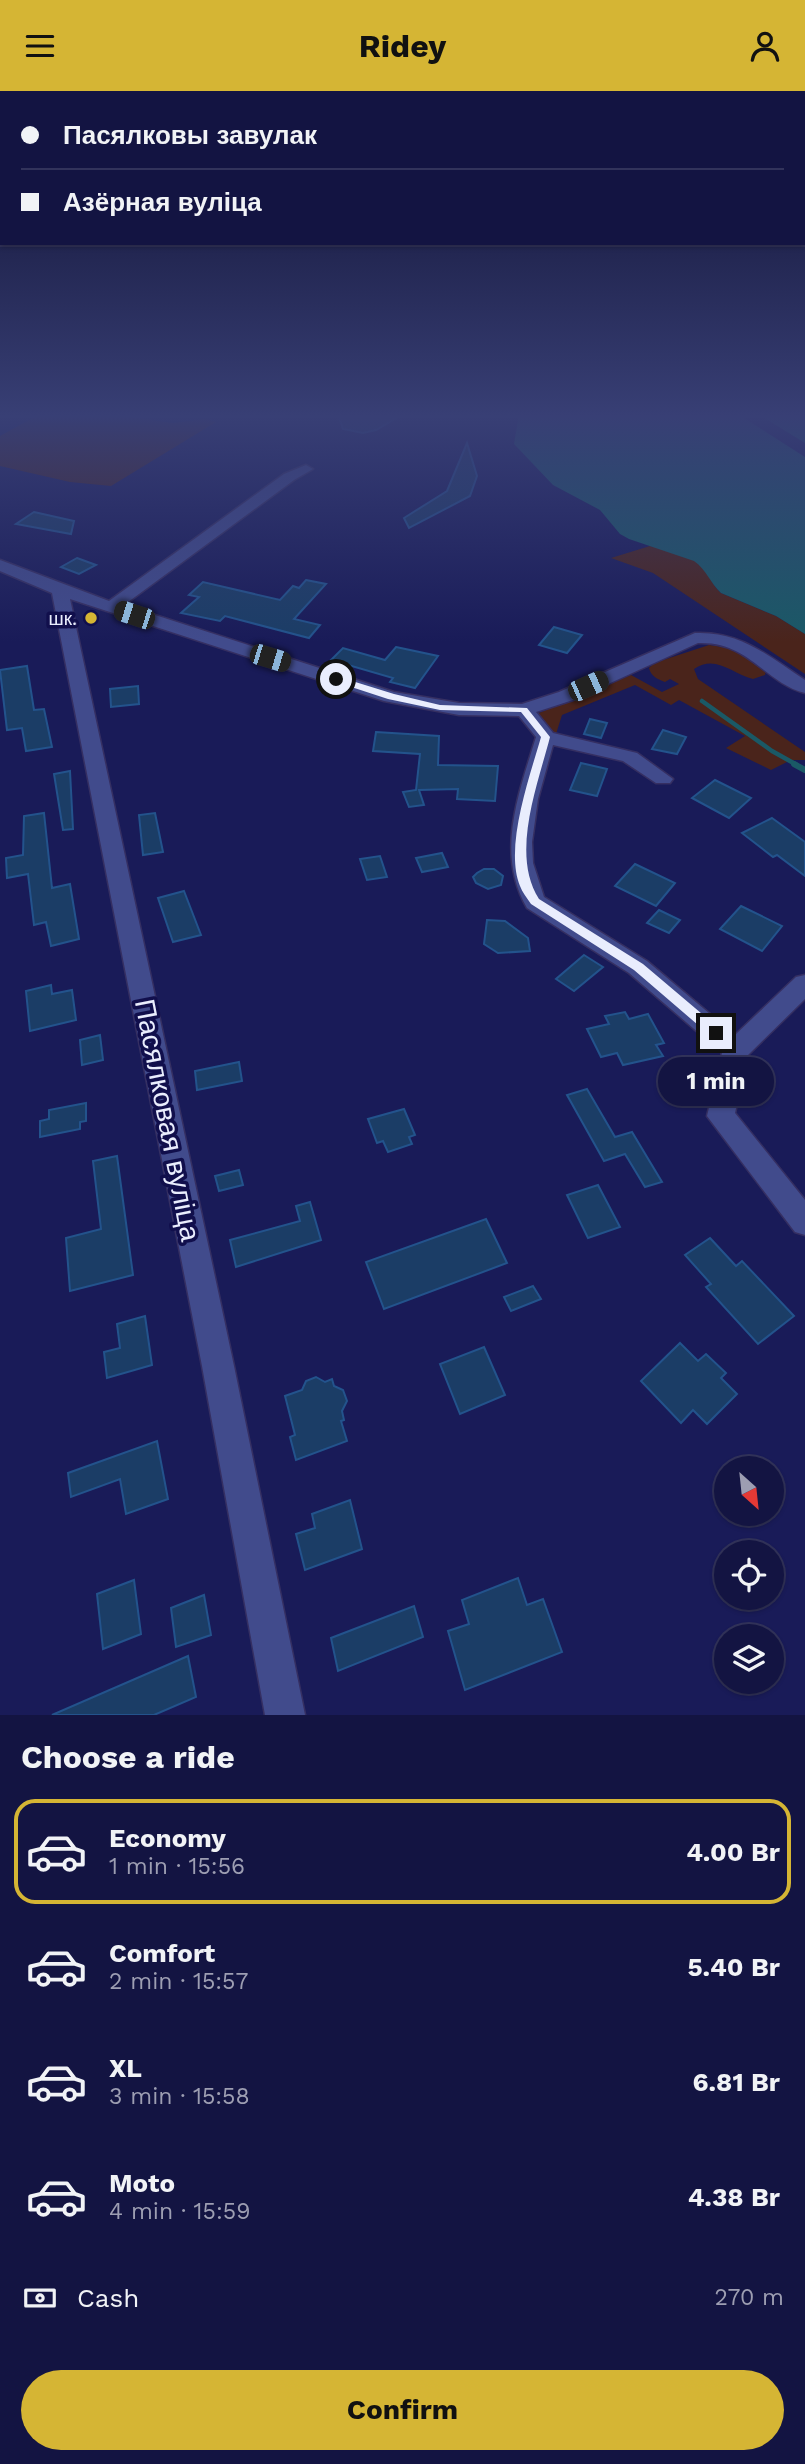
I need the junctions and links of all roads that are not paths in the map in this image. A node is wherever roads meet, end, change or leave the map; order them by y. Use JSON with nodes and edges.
{"nodes":[{"id":1,"x":271,"y":490,"type":"edge"},
{"id":2,"x":0,"y":565,"type":"edge"},
{"id":3,"x":60,"y":590,"type":"junction"},
{"id":4,"x":111,"y":607,"type":"junction"},
{"id":5,"x":805,"y":688,"type":"edge"},
{"id":6,"x":524,"y":710,"type":"junction"},
{"id":7,"x":546,"y":737,"type":"junction"},
{"id":8,"x":663,"y":779,"type":"dead end"},
{"id":9,"x":805,"y":984,"type":"edge"},
{"id":10,"x":736,"y":1050,"type":"junction"},
{"id":11,"x":805,"y":1222,"type":"edge"},
{"id":12,"x":285,"y":1715,"type":"edge"}],
"edges":[{"from":1,"to":4,"type":"street"},
{"from":2,"to":3,"type":"street"},
{"from":3,"to":4,"type":"street"},
{"from":3,"to":12,"type":"street","name":"Пасялковая вуліца"},
{"from":4,"to":6,"type":"street"},
{"from":5,"to":6,"type":"street"},
{"from":6,"to":7,"type":"street"},
{"from":7,"to":8,"type":"street"},
{"from":7,"to":10,"type":"street"},
{"from":9,"to":10,"type":"street"},
{"from":10,"to":11,"type":"street"}]}
